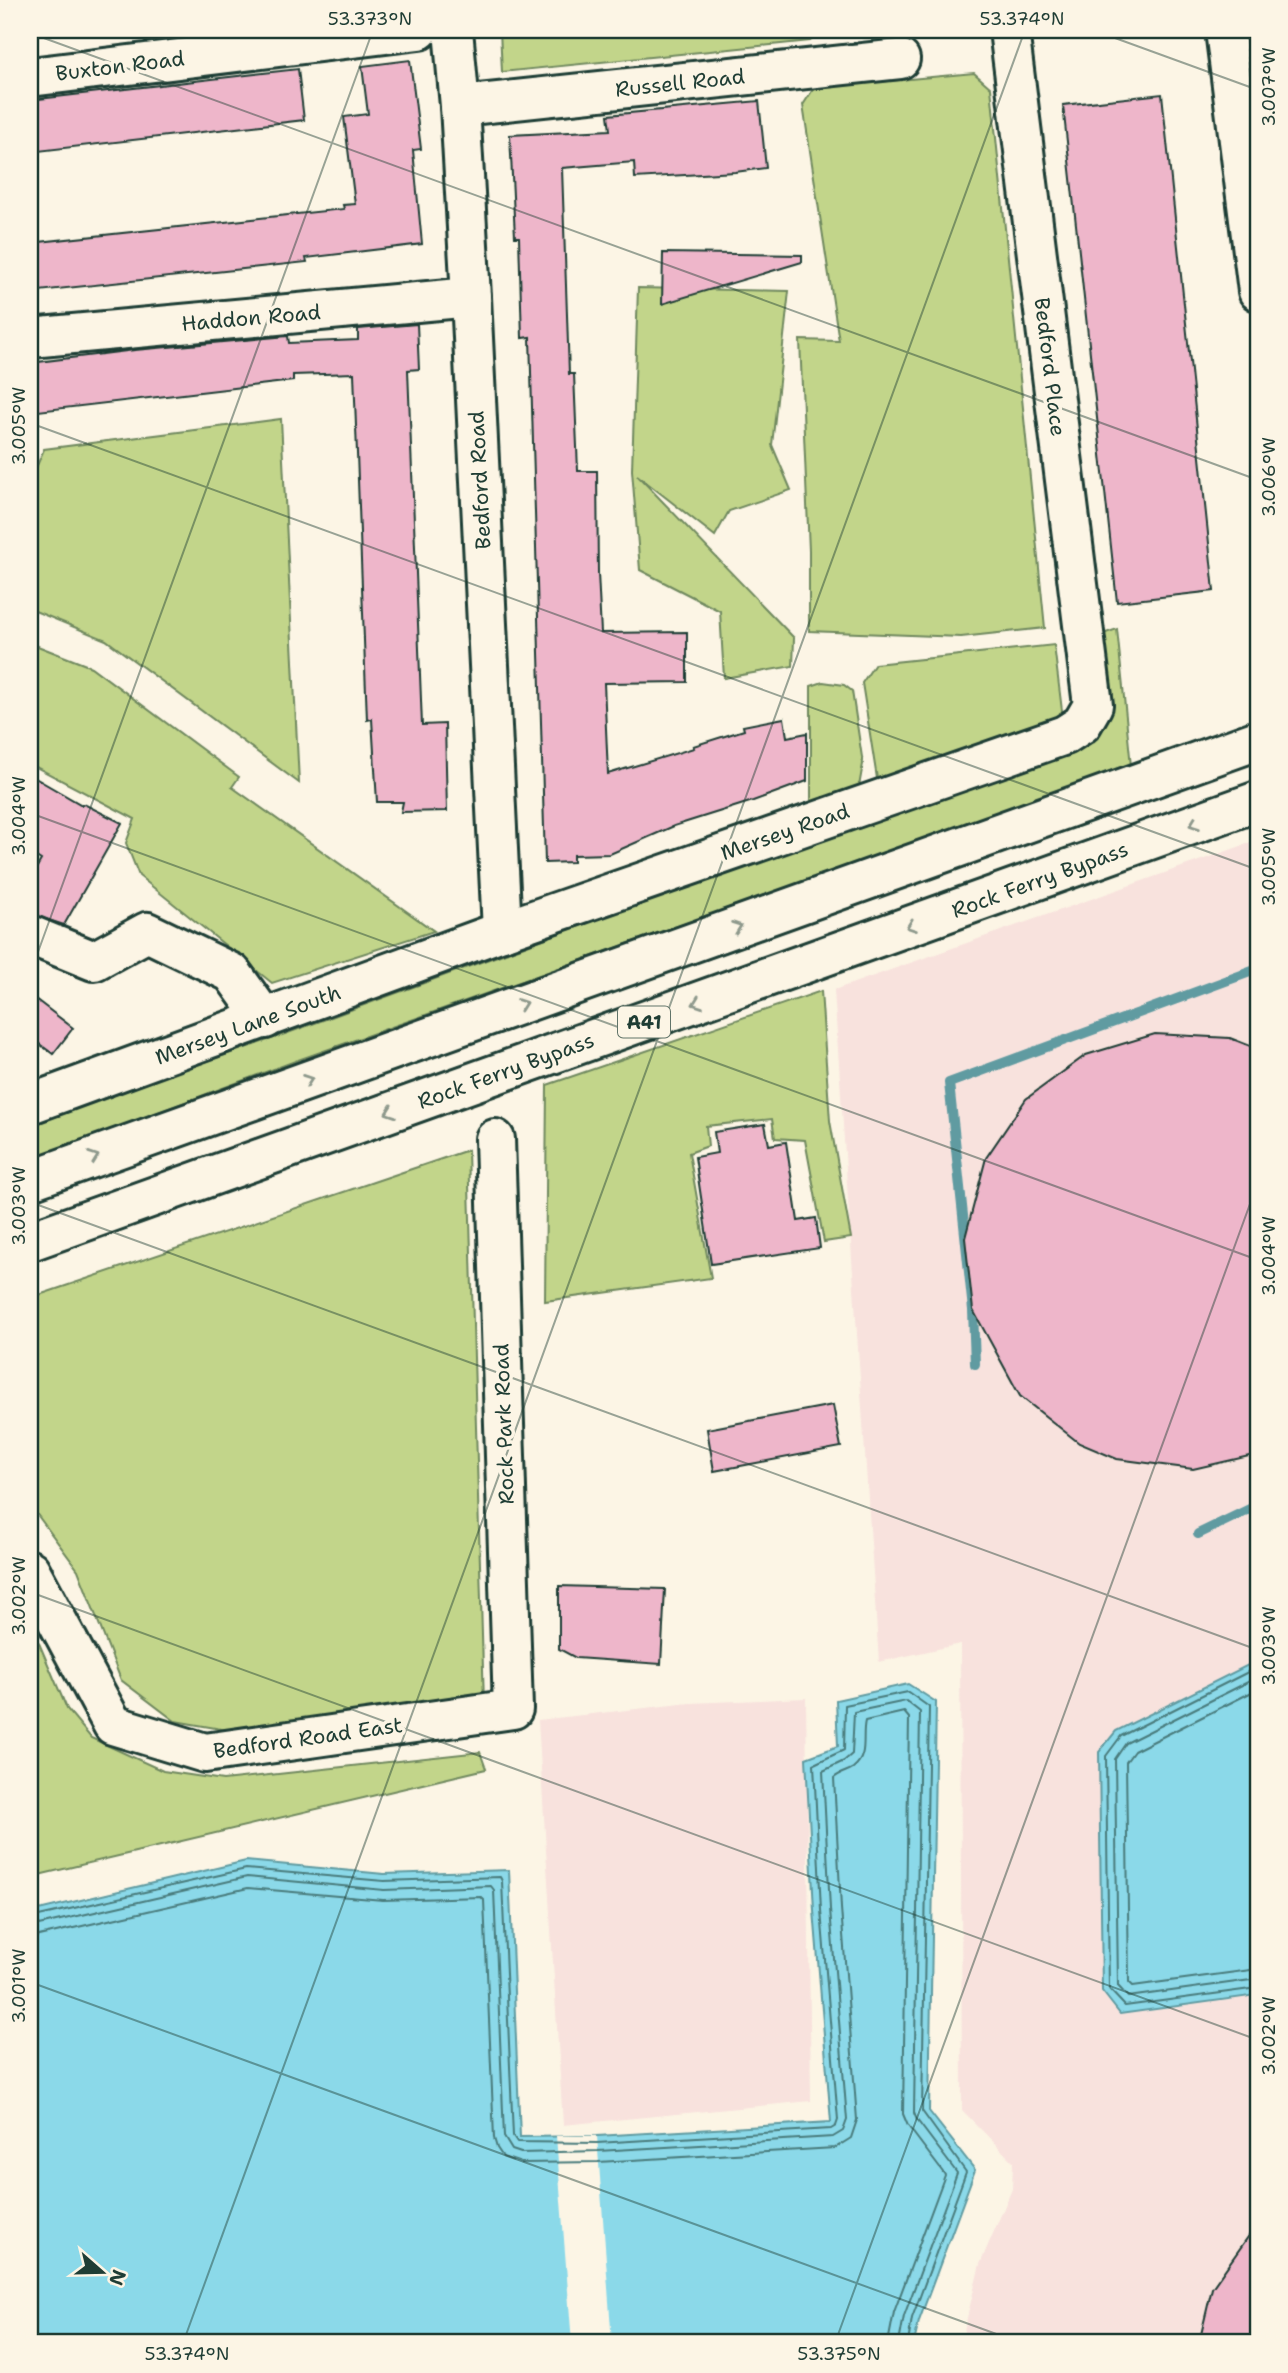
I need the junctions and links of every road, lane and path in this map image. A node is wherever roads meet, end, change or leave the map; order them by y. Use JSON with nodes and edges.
{"nodes":[{"id":1,"x":419,"y":30,"type":"edge"},
{"id":2,"x":453,"y":30,"type":"edge"},
{"id":3,"x":1009,"y":30,"type":"edge"},
{"id":4,"x":1225,"y":30,"type":"edge"},
{"id":5,"x":900,"y":59,"type":"dead end"},
{"id":6,"x":30,"y":77,"type":"edge"},
{"id":7,"x":460,"y":106,"type":"junction"},
{"id":8,"x":1258,"y":291,"type":"edge"},
{"id":9,"x":471,"y":297,"type":"junction"},
{"id":10,"x":30,"y":338,"type":"edge"},
{"id":11,"x":1093,"y":705,"type":"joint"},
{"id":12,"x":1258,"y":740,"type":"edge"},
{"id":13,"x":1258,"y":801,"type":"edge"},
{"id":14,"x":502,"y":932,"type":"junction"},
{"id":15,"x":30,"y":935,"type":"edge"},
{"id":16,"x":466,"y":946,"type":"joint"},
{"id":17,"x":265,"y":1019,"type":"junction"},
{"id":18,"x":30,"y":1104,"type":"edge"},
{"id":19,"x":495,"y":1139,"type":"dead end"},
{"id":20,"x":30,"y":1180,"type":"edge"},
{"id":21,"x":30,"y":1241,"type":"edge"},
{"id":22,"x":30,"y":1570,"type":"edge"},
{"id":23,"x":513,"y":1709,"type":"joint"}],
"edges":[{"from":1,"to":6,"type":"main road","name":"Buxton Road"},
{"from":2,"to":7,"type":"main road","name":"Bedford Road"},
{"from":3,"to":11,"type":"main road","name":"Bedford Place"},
{"from":4,"to":8,"type":"main road"},
{"from":5,"to":7,"type":"main road","name":"Russell Road"},
{"from":7,"to":9,"type":"main road","name":"Bedford Road"},
{"from":9,"to":10,"type":"main road","name":"Haddon Road"},
{"from":9,"to":14,"type":"main road","name":"Bedford Road"},
{"from":11,"to":14,"type":"main road","name":"Mersey Road"},
{"from":20,"to":12,"type":"main road","one_way":true},
{"from":13,"to":21,"type":"main road","name":"Rock Ferry Bypass","number":"A41","one_way":true},
{"from":14,"to":16,"type":"main road","name":"Mersey Road"},
{"from":15,"to":17,"type":"main road"},
{"from":16,"to":17,"type":"main road","name":"Mersey Lane South"},
{"from":17,"to":18,"type":"main road","name":"Mersey Lane South"},
{"from":19,"to":23,"type":"main road","name":"Rock Park Road"},
{"from":22,"to":23,"type":"main road","name":"Bedford Road East"}]}
